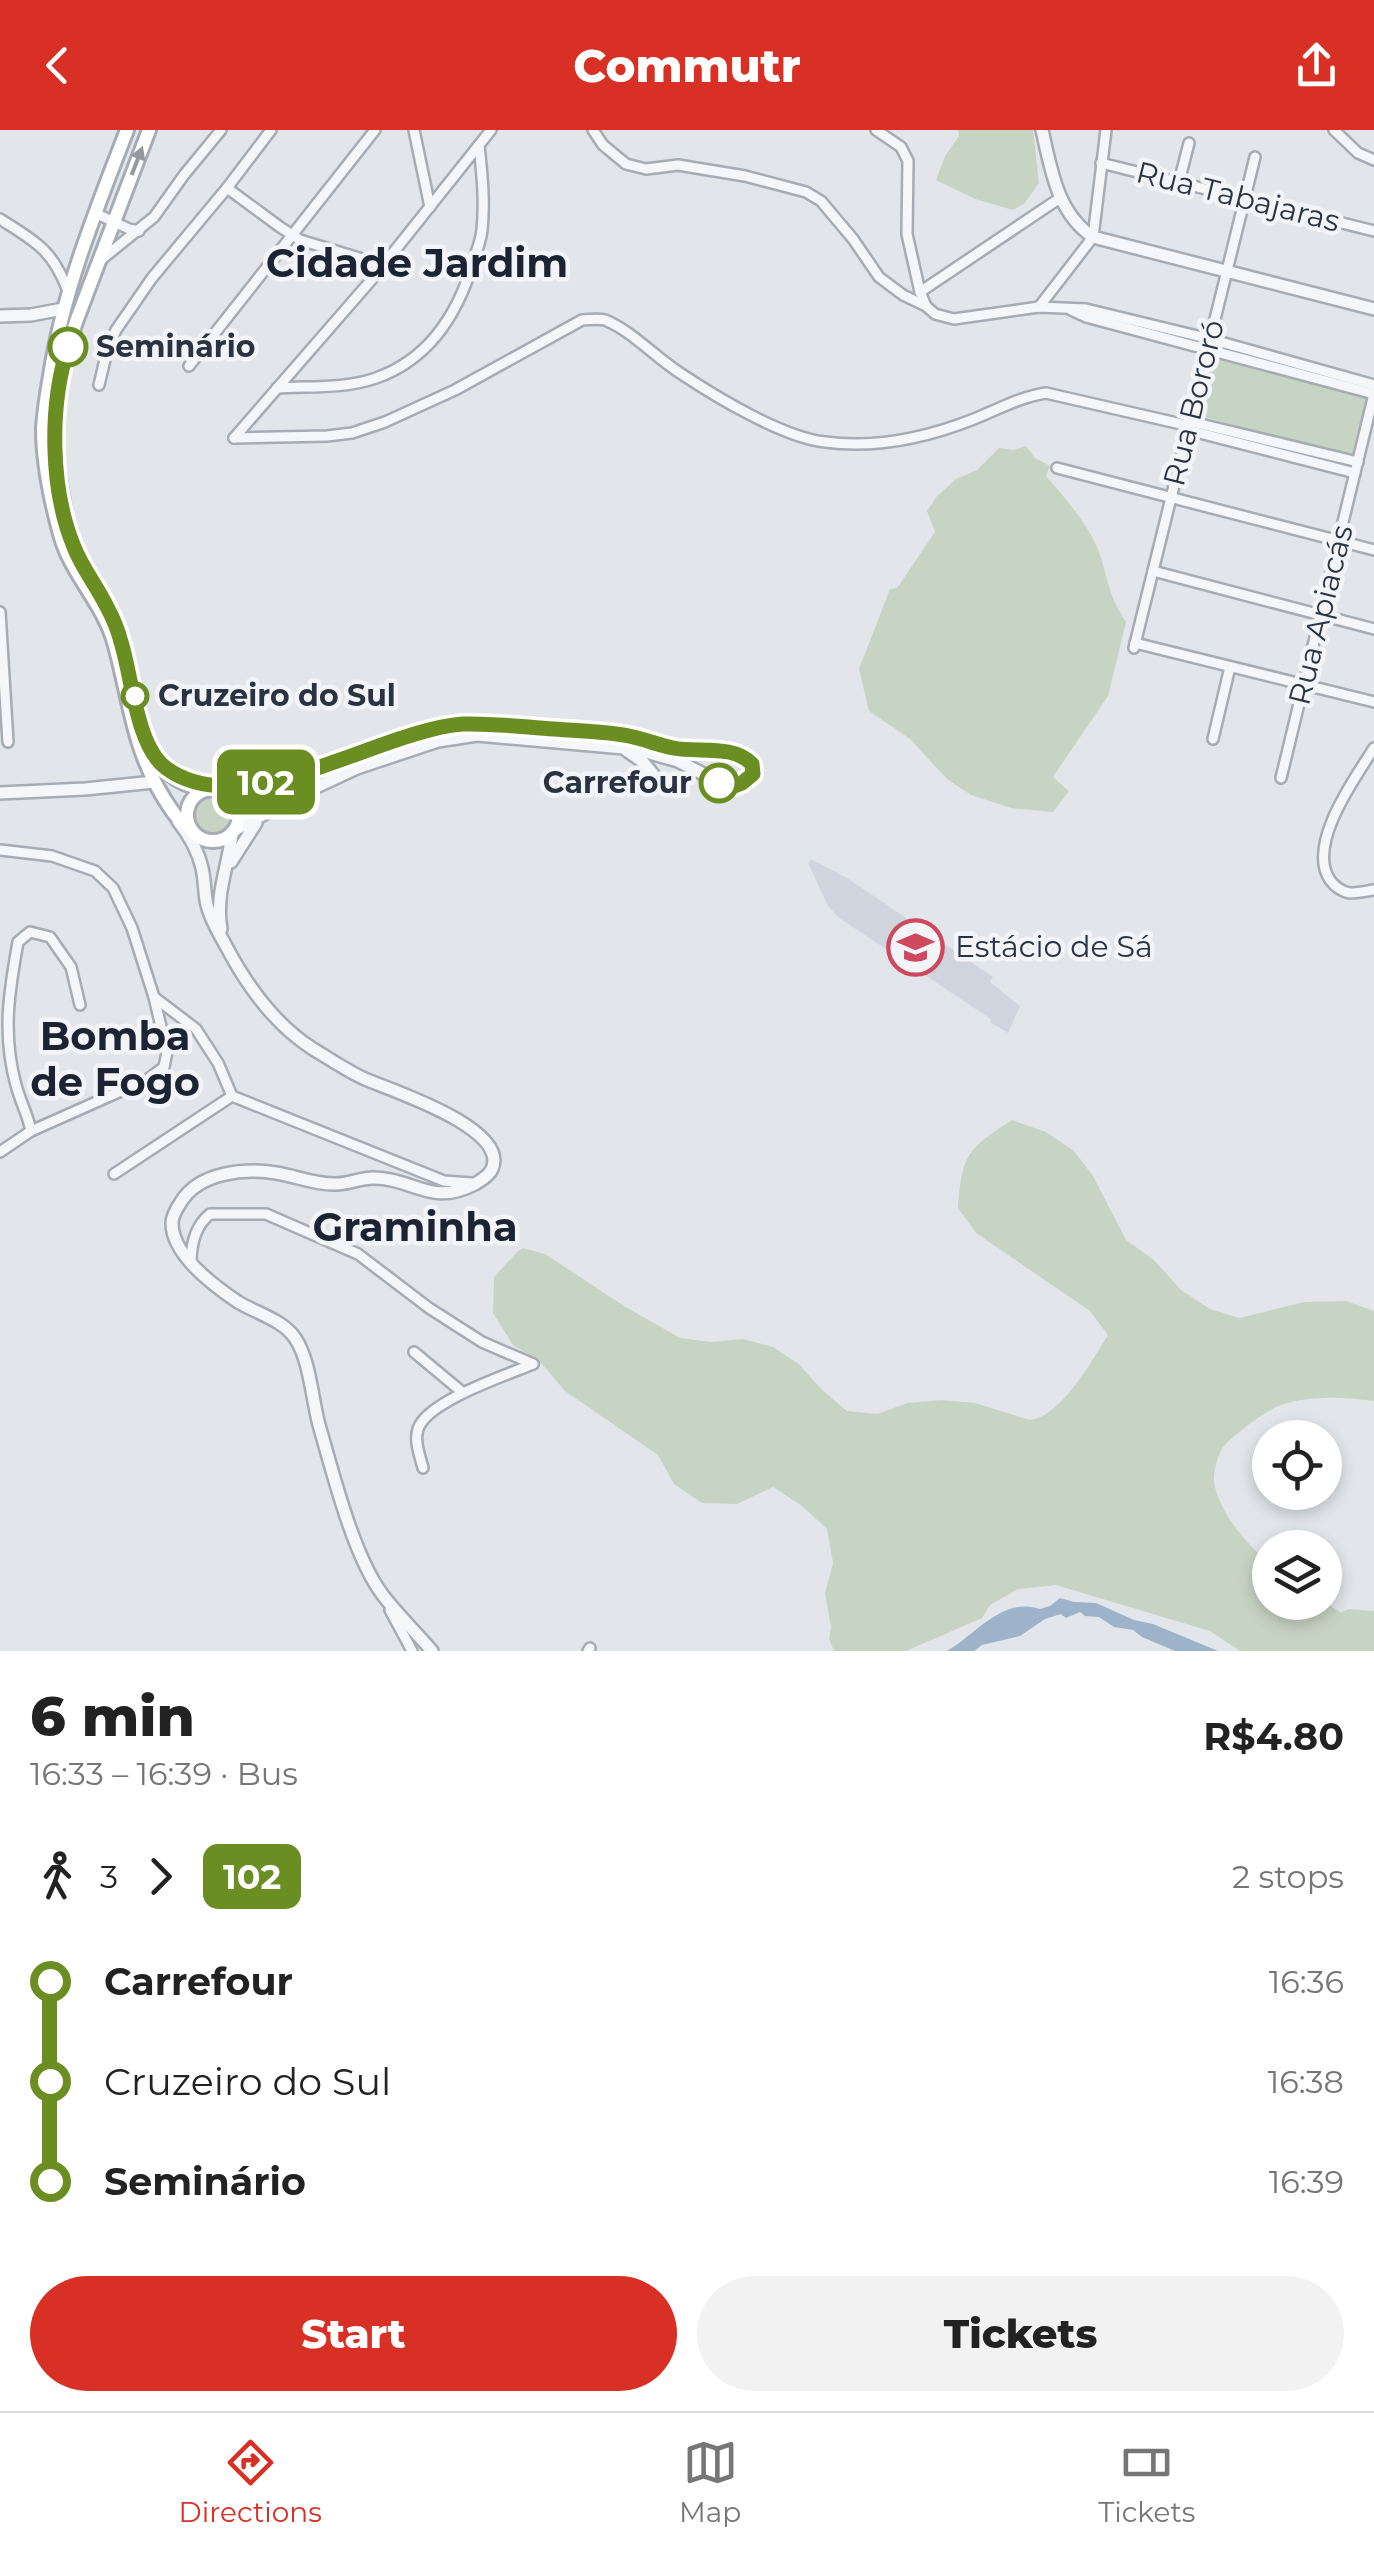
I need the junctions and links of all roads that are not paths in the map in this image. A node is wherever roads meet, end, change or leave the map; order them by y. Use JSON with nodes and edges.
{"nodes":[{"id":1,"x":127,"y":130,"type":"edge"},
{"id":2,"x":148,"y":130,"type":"edge"},
{"id":3,"x":222,"y":130,"type":"edge"},
{"id":4,"x":271,"y":130,"type":"edge"},
{"id":5,"x":375,"y":130,"type":"edge"},
{"id":6,"x":414,"y":130,"type":"edge"},
{"id":7,"x":491,"y":130,"type":"edge"},
{"id":8,"x":593,"y":130,"type":"edge"},
{"id":9,"x":876,"y":130,"type":"edge"},
{"id":10,"x":1042,"y":130,"type":"edge"},
{"id":11,"x":1106,"y":130,"type":"edge"},
{"id":12,"x":1334,"y":130,"type":"edge"},
{"id":13,"x":1343,"y":134,"type":"edge"},
{"id":14,"x":1189,"y":144,"type":"dead end"},
{"id":15,"x":479,"y":146,"type":"junction"},
{"id":16,"x":1255,"y":158,"type":"dead end"},
{"id":17,"x":1374,"y":160,"type":"edge"},
{"id":18,"x":1102,"y":163,"type":"junction"},
{"id":19,"x":1179,"y":182,"type":"junction"},
{"id":20,"x":228,"y":188,"type":"junction"},
{"id":21,"x":1060,"y":198,"type":"junction"},
{"id":22,"x":1245,"y":199,"type":"junction"},
{"id":23,"x":430,"y":207,"type":"junction"},
{"id":24,"x":94,"y":213,"type":"junction"},
{"id":25,"x":0,"y":219,"type":"edge"},
{"id":26,"x":113,"y":220,"type":"junction"},
{"id":27,"x":139,"y":231,"type":"junction"},
{"id":28,"x":1374,"y":232,"type":"edge"},
{"id":29,"x":292,"y":234,"type":"junction"},
{"id":30,"x":1093,"y":236,"type":"junction"},
{"id":31,"x":98,"y":263,"type":"junction"},
{"id":32,"x":382,"y":265,"type":"junction"},
{"id":33,"x":1227,"y":272,"type":"junction"},
{"id":34,"x":69,"y":292,"type":"junction"},
{"id":35,"x":920,"y":292,"type":"junction"},
{"id":36,"x":926,"y":306,"type":"junction"},
{"id":37,"x":1039,"y":308,"type":"junction"},
{"id":38,"x":63,"y":309,"type":"junction"},
{"id":39,"x":1374,"y":309,"type":"edge"},
{"id":40,"x":31,"y":315,"type":"junction"},
{"id":41,"x":0,"y":316,"type":"edge"},
{"id":42,"x":58,"y":327,"type":"junction"},
{"id":43,"x":1209,"y":344,"type":"junction"},
{"id":44,"x":188,"y":366,"type":"dead end"},
{"id":45,"x":1323,"y":376,"type":"junction"},
{"id":46,"x":99,"y":385,"type":"dead end"},
{"id":47,"x":1374,"y":385,"type":"edge"},
{"id":48,"x":277,"y":388,"type":"junction"},
{"id":49,"x":1374,"y":394,"type":"edge"},
{"id":50,"x":1186,"y":425,"type":"junction"},
{"id":51,"x":1356,"y":467,"type":"junction"},
{"id":52,"x":1057,"y":468,"type":"dead end"},
{"id":53,"x":1171,"y":498,"type":"junction"},
{"id":54,"x":1339,"y":541,"type":"junction"},
{"id":55,"x":1374,"y":550,"type":"edge"},
{"id":56,"x":1153,"y":572,"type":"junction"},
{"id":57,"x":0,"y":612,"type":"edge"},
{"id":58,"x":1321,"y":615,"type":"junction"},
{"id":59,"x":1374,"y":629,"type":"edge"},
{"id":60,"x":1230,"y":666,"type":"junction"},
{"id":61,"x":1304,"y":685,"type":"junction"},
{"id":62,"x":1374,"y":702,"type":"edge"},
{"id":63,"x":1213,"y":739,"type":"dead end"},
{"id":64,"x":8,"y":742,"type":"dead end"},
{"id":65,"x":612,"y":747,"type":"junction"},
{"id":66,"x":1374,"y":748,"type":"edge"},
{"id":67,"x":672,"y":753,"type":"junction"},
{"id":68,"x":162,"y":766,"type":"junction"},
{"id":69,"x":653,"y":774,"type":"dead end"},
{"id":70,"x":1282,"y":778,"type":"dead end"},
{"id":71,"x":154,"y":782,"type":"junction"},
{"id":72,"x":227,"y":788,"type":"junction"},
{"id":73,"x":0,"y":793,"type":"edge"},
{"id":74,"x":275,"y":809,"type":"junction"},
{"id":75,"x":262,"y":816,"type":"junction"},
{"id":76,"x":187,"y":826,"type":"junction"},
{"id":77,"x":234,"y":832,"type":"junction"},
{"id":78,"x":0,"y":850,"type":"edge"},
{"id":79,"x":222,"y":878,"type":"junction"},
{"id":80,"x":1374,"y":890,"type":"edge"},
{"id":81,"x":224,"y":943,"type":"junction"},
{"id":82,"x":154,"y":997,"type":"junction"},
{"id":83,"x":80,"y":1005,"type":"dead end"},
{"id":84,"x":232,"y":1096,"type":"junction"},
{"id":85,"x":32,"y":1130,"type":"junction"},
{"id":86,"x":0,"y":1152,"type":"edge"},
{"id":87,"x":114,"y":1174,"type":"dead end"},
{"id":88,"x":475,"y":1184,"type":"junction"},
{"id":89,"x":191,"y":1263,"type":"junction"},
{"id":90,"x":414,"y":1352,"type":"dead end"},
{"id":91,"x":462,"y":1392,"type":"junction"},
{"id":92,"x":423,"y":1468,"type":"dead end"},
{"id":93,"x":382,"y":1594,"type":"junction"},
{"id":94,"x":412,"y":1651,"type":"edge"},
{"id":95,"x":432,"y":1651,"type":"edge"}],
"edges":[{"from":1,"to":24,"type":"main road"},
{"from":26,"to":2,"type":"main road","one_way":true},
{"from":3,"to":27,"type":"street"},
{"from":4,"to":20,"type":"street"},
{"from":5,"to":29,"type":"street"},
{"from":6,"to":23,"type":"street"},
{"from":7,"to":15,"type":"street"},
{"from":8,"to":36,"type":"street"},
{"from":9,"to":35,"type":"street"},
{"from":10,"to":21,"type":"street"},
{"from":11,"to":18,"type":"street"},
{"from":12,"to":13,"type":"street"},
{"from":13,"to":17,"type":"street"},
{"from":14,"to":19,"type":"street"},
{"from":15,"to":23,"type":"street"},
{"from":15,"to":48,"type":"street"},
{"from":16,"to":22,"type":"street","name":"Rua Bororó"},
{"from":18,"to":19,"type":"street","name":"Rua Tabajaras"},
{"from":18,"to":30,"type":"street"},
{"from":19,"to":22,"type":"street","name":"Rua Tabajaras"},
{"from":20,"to":29,"type":"street"},
{"from":20,"to":46,"type":"street"},
{"from":21,"to":30,"type":"street"},
{"from":21,"to":35,"type":"street"},
{"from":22,"to":28,"type":"street","name":"Rua Tabajaras"},
{"from":22,"to":33,"type":"street","name":"Rua Bororó"},
{"from":23,"to":32,"type":"street"},
{"from":24,"to":26,"type":"street"},
{"from":24,"to":34,"type":"main road"},
{"from":25,"to":34,"type":"street"},
{"from":26,"to":27,"type":"street"},
{"from":26,"to":31,"type":"main road"},
{"from":27,"to":31,"type":"street"},
{"from":29,"to":32,"type":"street"},
{"from":29,"to":44,"type":"street"},
{"from":30,"to":33,"type":"street"},
{"from":30,"to":37,"type":"street"},
{"from":31,"to":68,"type":"main road"},
{"from":32,"to":48,"type":"street"},
{"from":33,"to":39,"type":"street"},
{"from":33,"to":43,"type":"street","name":"Rua Bororó"},
{"from":34,"to":38,"type":"main road"},
{"from":35,"to":36,"type":"street"},
{"from":36,"to":37,"type":"street"},
{"from":37,"to":43,"type":"street"},
{"from":38,"to":40,"type":"street"},
{"from":38,"to":42,"type":"main road"},
{"from":40,"to":41,"type":"street"},
{"from":40,"to":42,"type":"street"},
{"from":42,"to":71,"type":"main road"},
{"from":43,"to":45,"type":"street"},
{"from":43,"to":50,"type":"street","name":"Rua Bororó"},
{"from":45,"to":47,"type":"street"},
{"from":45,"to":49,"type":"street"},
{"from":48,"to":50,"type":"street"},
{"from":49,"to":51,"type":"street","name":"Rua Apiacás"},
{"from":50,"to":51,"type":"street"},
{"from":50,"to":53,"type":"street","name":"Rua Bororó"},
{"from":51,"to":54,"type":"street","name":"Rua Apiacás"},
{"from":52,"to":53,"type":"street"},
{"from":53,"to":54,"type":"street"},
{"from":53,"to":56,"type":"street","name":"Rua Bororó"},
{"from":54,"to":55,"type":"street"},
{"from":54,"to":58,"type":"street","name":"Rua Apiacás"},
{"from":56,"to":58,"type":"street"},
{"from":56,"to":60,"type":"street","name":"Rua Bororó"},
{"from":57,"to":64,"type":"street"},
{"from":58,"to":59,"type":"street"},
{"from":58,"to":61,"type":"street","name":"Rua Apiacás"},
{"from":60,"to":61,"type":"street"},
{"from":60,"to":63,"type":"street"},
{"from":61,"to":62,"type":"street"},
{"from":61,"to":70,"type":"street","name":"Rua Apiacás"},
{"from":65,"to":67,"type":"street"},
{"from":65,"to":69,"type":"street"},
{"from":65,"to":74,"type":"street"},
{"from":66,"to":80,"type":"street"},
{"from":67,"to":67,"type":"street"},
{"from":67,"to":72,"type":"street"},
{"from":68,"to":72,"type":"main road"},
{"from":68,"to":72,"type":"main road"},
{"from":71,"to":73,"type":"street"},
{"from":71,"to":76,"type":"main road"},
{"from":72,"to":74,"type":"street"},
{"from":72,"to":76,"type":"main road"},
{"from":72,"to":77,"type":"main road"},
{"from":74,"to":75,"type":"street"},
{"from":75,"to":77,"type":"street"},
{"from":75,"to":79,"type":"street"},
{"from":76,"to":77,"type":"main road"},
{"from":76,"to":81,"type":"street"},
{"from":77,"to":79,"type":"street"},
{"from":78,"to":82,"type":"street"},
{"from":79,"to":81,"type":"street"},
{"from":81,"to":88,"type":"street"},
{"from":82,"to":84,"type":"street"},
{"from":82,"to":85,"type":"street"},
{"from":83,"to":85,"type":"street"},
{"from":84,"to":87,"type":"street"},
{"from":84,"to":88,"type":"street"},
{"from":85,"to":86,"type":"street"},
{"from":88,"to":89,"type":"street"},
{"from":89,"to":91,"type":"street"},
{"from":89,"to":93,"type":"street"},
{"from":90,"to":91,"type":"street"},
{"from":91,"to":92,"type":"street"},
{"from":93,"to":94,"type":"street"},
{"from":93,"to":95,"type":"street"}]}
